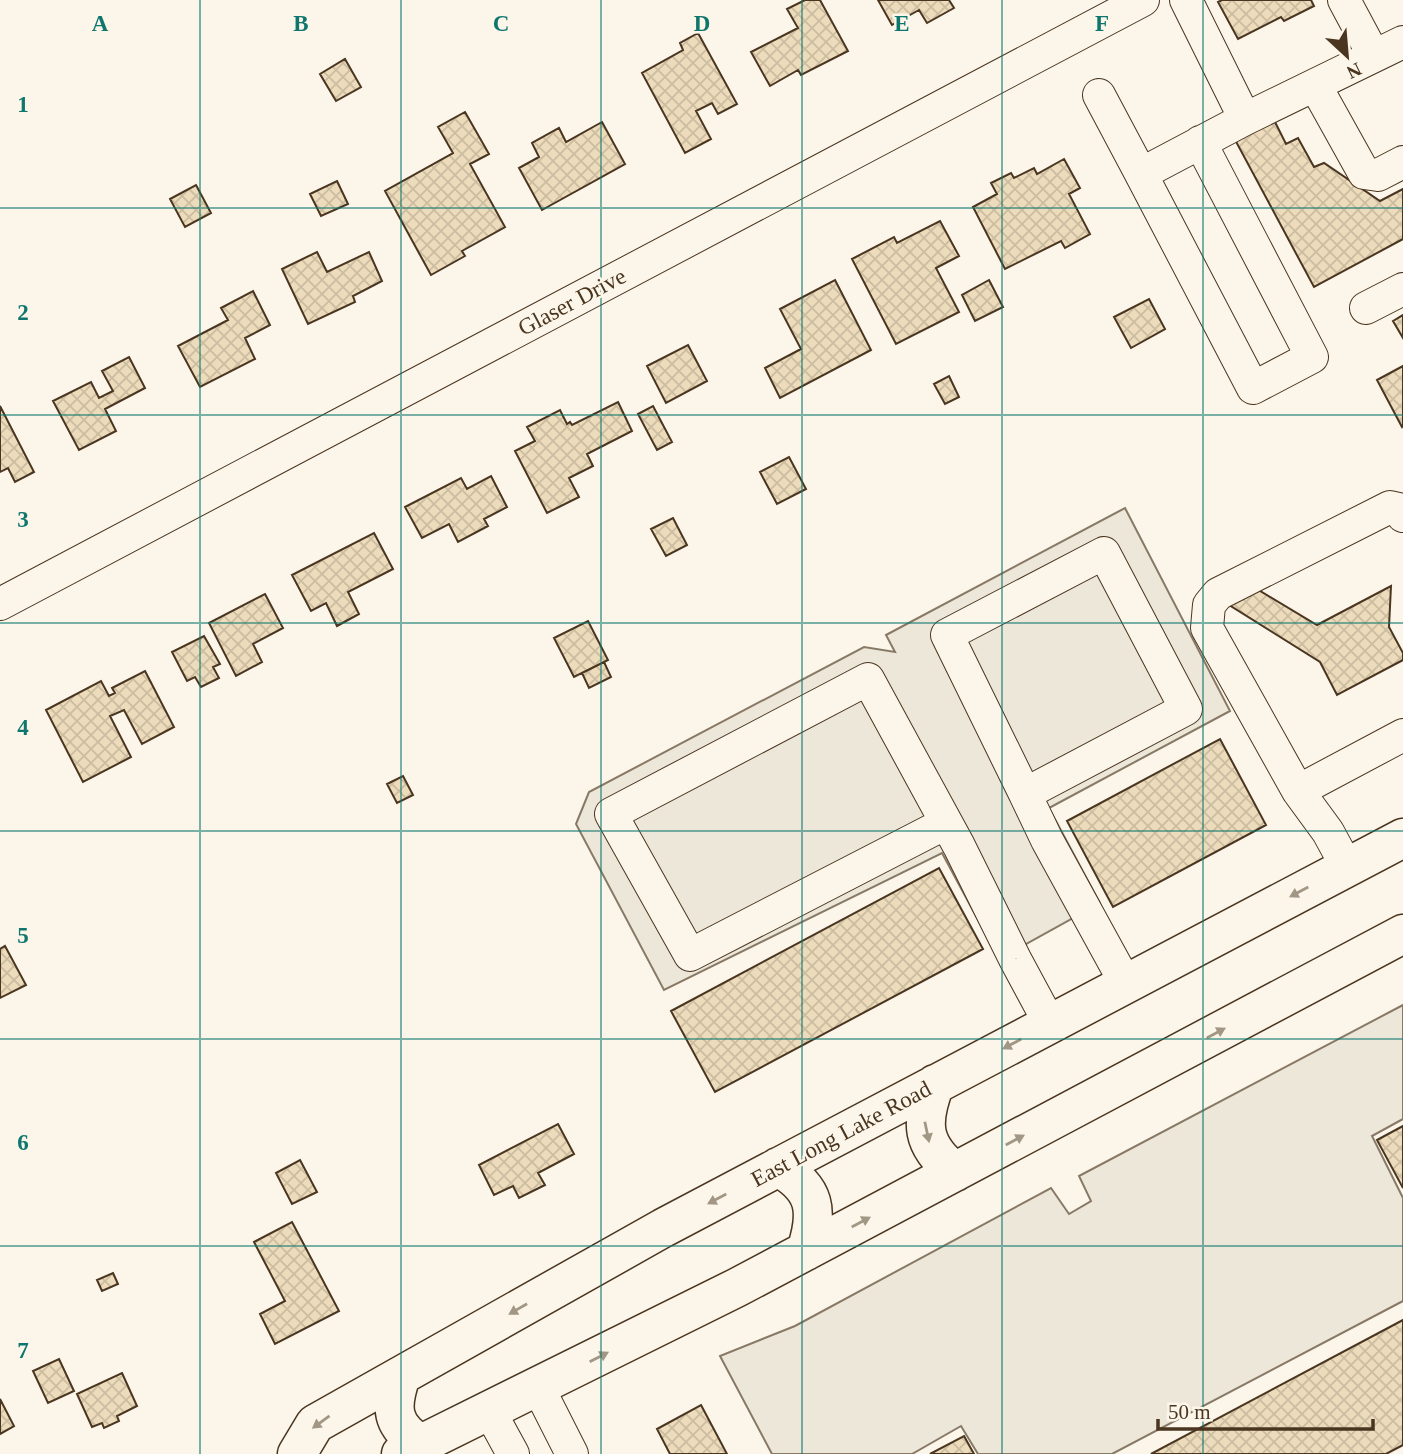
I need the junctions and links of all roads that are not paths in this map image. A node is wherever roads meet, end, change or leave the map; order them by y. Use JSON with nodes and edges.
{"nodes":[{"id":1,"x":1143,"y":0,"type":"edge"},
{"id":2,"x":1186,"y":0,"type":"edge"},
{"id":3,"x":1344,"y":0,"type":"edge"},
{"id":4,"x":1403,"y":43,"type":"edge"},
{"id":5,"x":1374,"y":56,"type":"junction"},
{"id":6,"x":1315,"y":85,"type":"junction"},
{"id":7,"x":1099,"y":95,"type":"dead end"},
{"id":8,"x":1245,"y":119,"type":"junction"},
{"id":9,"x":1200,"y":142,"type":"junction"},
{"id":10,"x":1403,"y":162,"type":"edge"},
{"id":11,"x":1141,"y":173,"type":"junction"},
{"id":12,"x":1403,"y":289,"type":"edge"},
{"id":13,"x":1366,"y":308,"type":"dead end"},
{"id":14,"x":1403,"y":516,"type":"edge"},
{"id":15,"x":0,"y":604,"type":"edge"},
{"id":16,"x":1403,"y":734,"type":"edge"},
{"id":17,"x":1298,"y":791,"type":"junction"},
{"id":18,"x":1025,"y":794,"type":"junction"},
{"id":19,"x":946,"y":823,"type":"junction"},
{"id":20,"x":1403,"y":838,"type":"edge"},
{"id":21,"x":1347,"y":867,"type":"junction"},
{"id":22,"x":1403,"y":934,"type":"edge"},
{"id":23,"x":1126,"y":984,"type":"junction"},
{"id":24,"x":1050,"y":1024,"type":"junction"},
{"id":25,"x":935,"y":1084,"type":"junction"},
{"id":26,"x":778,"y":1167,"type":"junction"},
{"id":27,"x":955,"y":1172,"type":"junction"},
{"id":28,"x":806,"y":1251,"type":"junction"},
{"id":29,"x":401,"y":1376,"type":"junction"},
{"id":30,"x":538,"y":1387,"type":"junction"},
{"id":31,"x":489,"y":1410,"type":"junction"},
{"id":32,"x":411,"y":1449,"type":"edge"},
{"id":33,"x":297,"y":1454,"type":"edge"},
{"id":34,"x":513,"y":1454,"type":"edge"},
{"id":35,"x":572,"y":1454,"type":"edge"}],
"edges":[{"from":1,"to":15,"type":"street","name":"Glaser Drive"},
{"from":2,"to":8,"type":"street"},
{"from":3,"to":5,"type":"street"},
{"from":4,"to":5,"type":"street"},
{"from":5,"to":6,"type":"street"},
{"from":6,"to":8,"type":"street"},
{"from":6,"to":10,"type":"street"},
{"from":7,"to":11,"type":"street"},
{"from":8,"to":9,"type":"street"},
{"from":9,"to":11,"type":"street"},
{"from":9,"to":11,"type":"street"},
{"from":12,"to":13,"type":"street"},
{"from":14,"to":17,"type":"street"},
{"from":16,"to":17,"type":"street"},
{"from":17,"to":21,"type":"street"},
{"from":18,"to":18,"type":"street"},
{"from":18,"to":23,"type":"street"},
{"from":19,"to":19,"type":"street"},
{"from":19,"to":24,"type":"street"},
{"from":20,"to":21,"type":"main road","name":"East Long Lake Road"},
{"from":21,"to":23,"type":"main road","name":"East Long Lake Road","one_way":true},
{"from":27,"to":22,"type":"main road","one_way":true},
{"from":23,"to":24,"type":"main road","name":"East Long Lake Road"},
{"from":24,"to":25,"type":"main road","name":"East Long Lake Road","one_way":true},
{"from":25,"to":26,"type":"main road","name":"East Long Lake Road"},
{"from":25,"to":27,"type":"main road","one_way":true},
{"from":26,"to":28,"type":"main road"},
{"from":26,"to":29,"type":"main road","name":"East Long Lake Road","one_way":true},
{"from":28,"to":27,"type":"main road","one_way":true},
{"from":30,"to":28,"type":"main road","one_way":true},
{"from":29,"to":32,"type":"main road"},
{"from":29,"to":33,"type":"main road","name":"East Long Lake Road","one_way":true},
{"from":30,"to":31,"type":"main road"},
{"from":30,"to":35,"type":"street"},
{"from":31,"to":32,"type":"main road"},
{"from":31,"to":34,"type":"street"}]}
